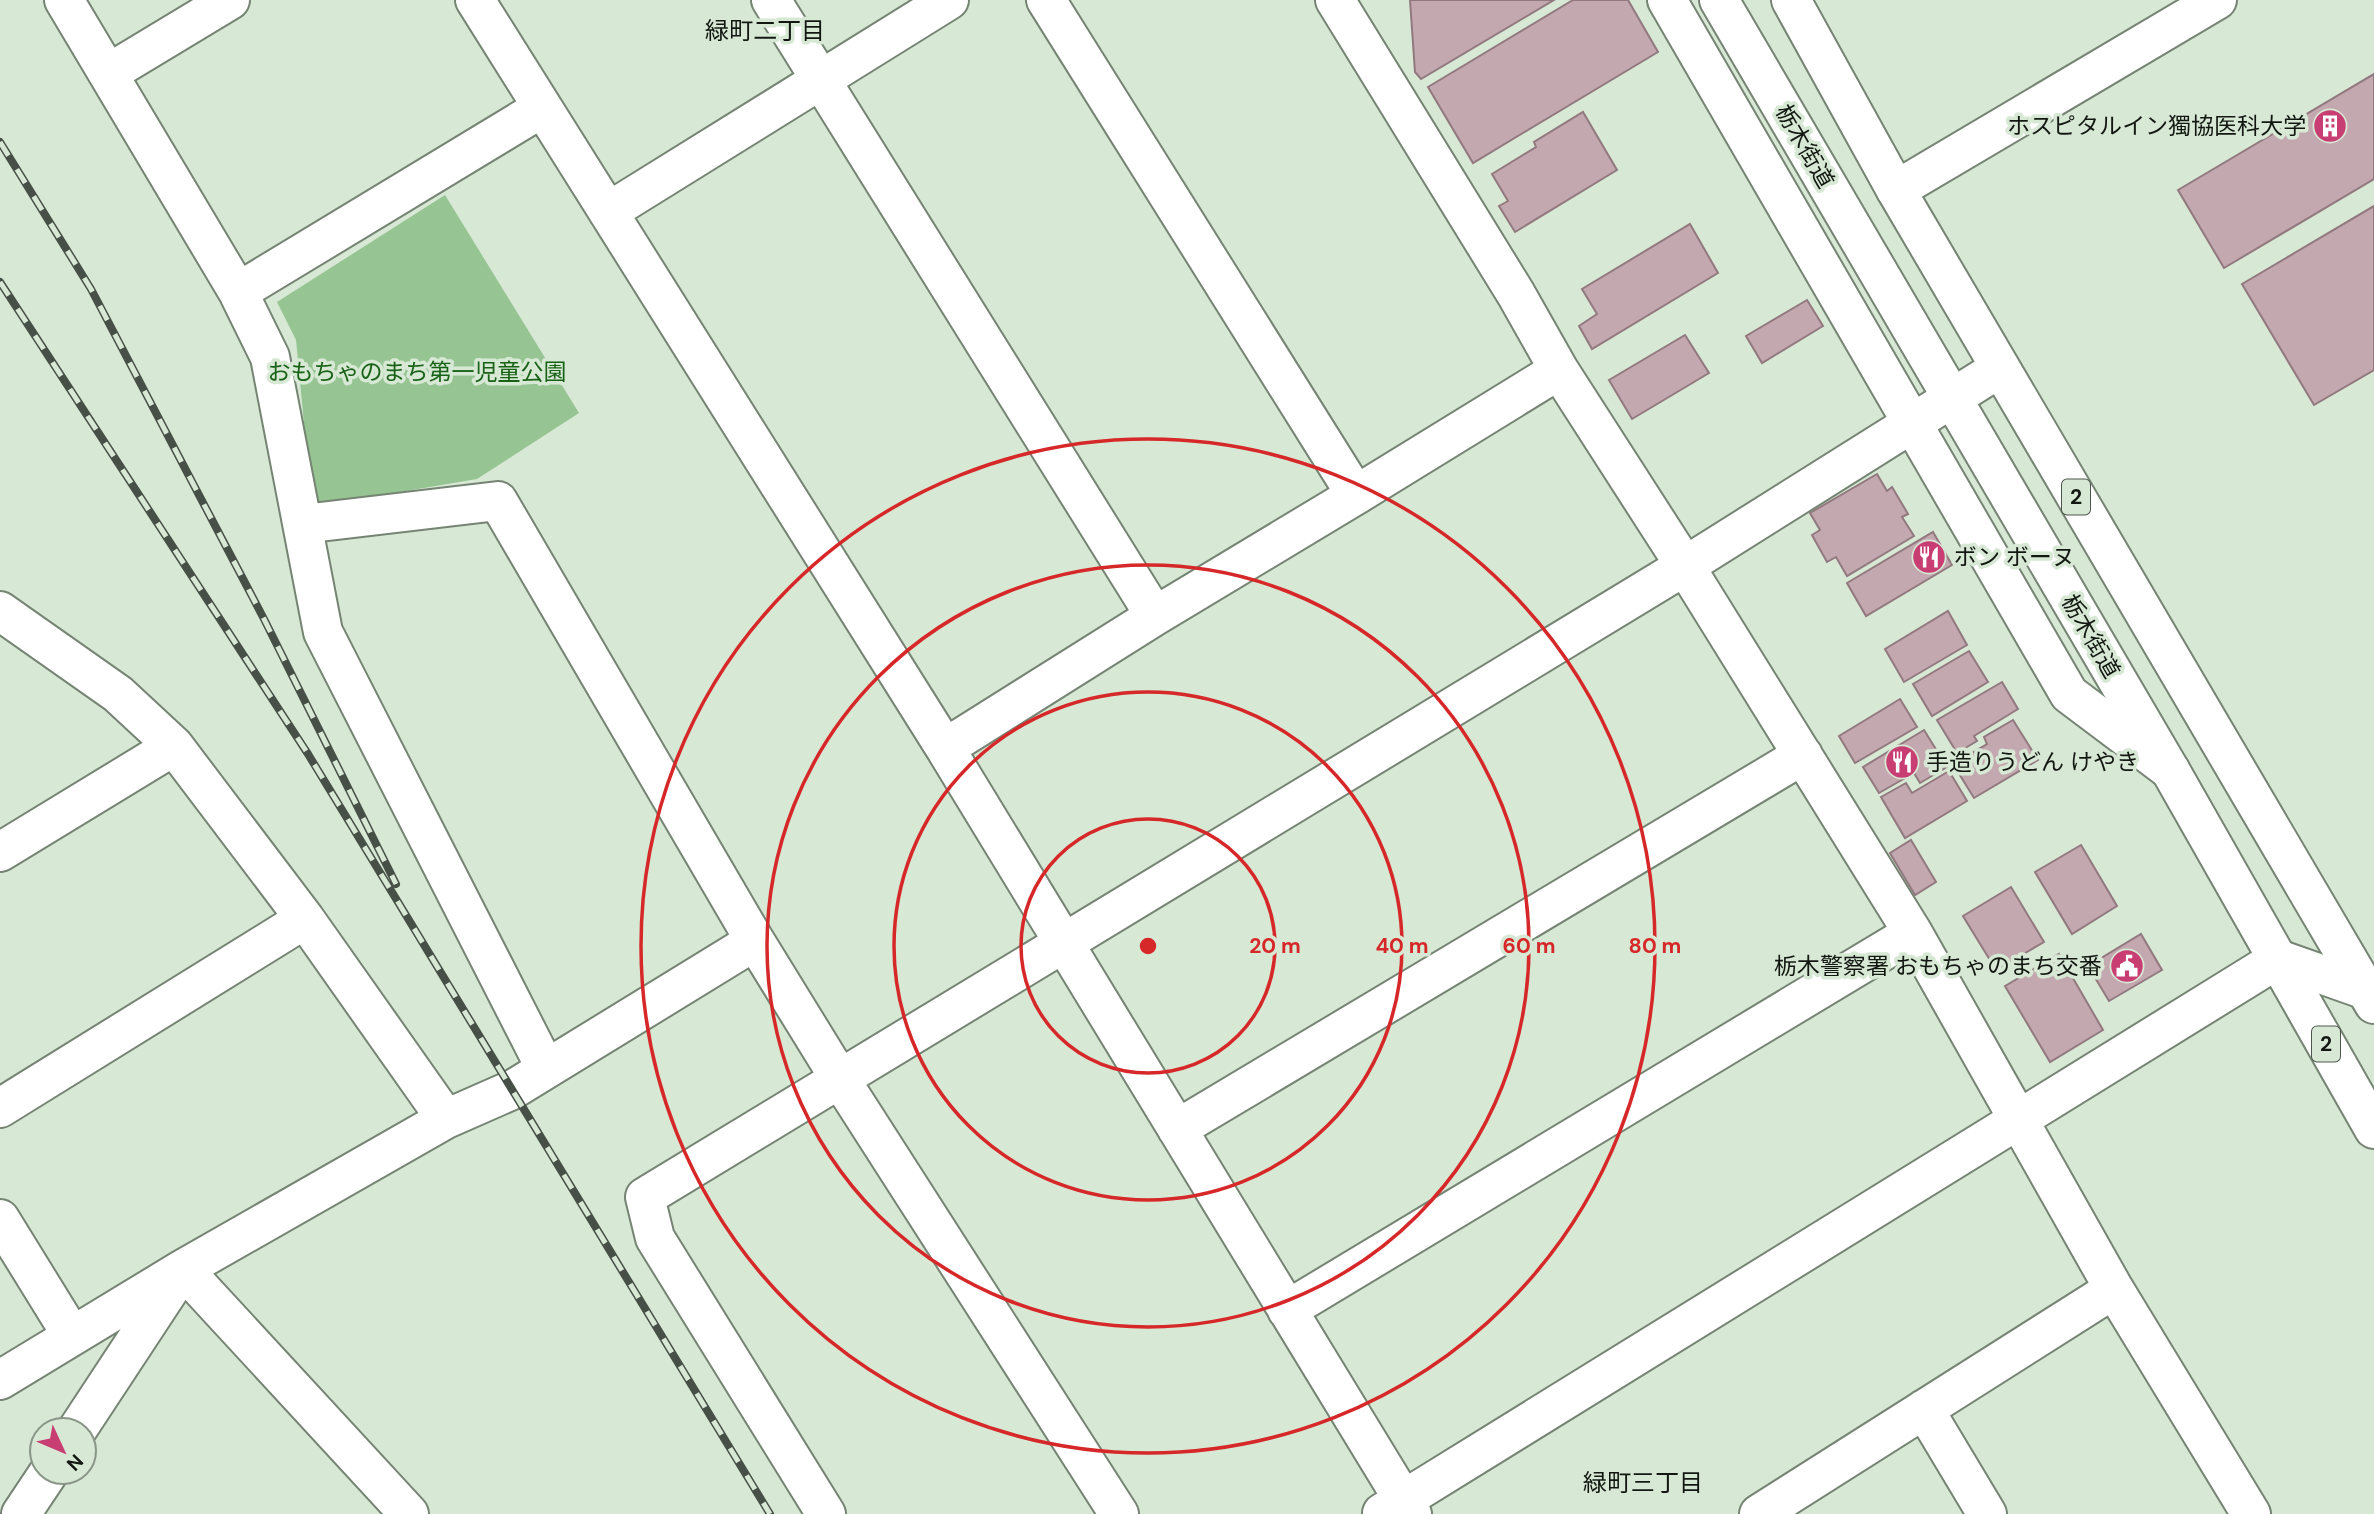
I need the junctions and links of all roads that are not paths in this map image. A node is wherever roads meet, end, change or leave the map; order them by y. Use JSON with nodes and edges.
{"nodes":[{"id":1,"x":64,"y":0,"type":"edge"},
{"id":2,"x":230,"y":0,"type":"edge"},
{"id":3,"x":475,"y":0,"type":"edge"},
{"id":4,"x":771,"y":0,"type":"edge"},
{"id":5,"x":948,"y":0,"type":"edge"},
{"id":6,"x":1046,"y":0,"type":"edge"},
{"id":7,"x":1335,"y":0,"type":"edge"},
{"id":8,"x":1667,"y":0,"type":"edge"},
{"id":9,"x":1719,"y":0,"type":"edge"},
{"id":10,"x":1791,"y":0,"type":"edge"},
{"id":11,"x":2217,"y":0,"type":"edge"},
{"id":12,"x":109,"y":73,"type":"junction"},
{"id":13,"x":820,"y":79,"type":"junction"},
{"id":14,"x":542,"y":108,"type":"junction"},
{"id":15,"x":1896,"y":190,"type":"junction"},
{"id":16,"x":608,"y":212,"type":"junction"},
{"id":17,"x":238,"y":292,"type":"junction"},
{"id":18,"x":2000,"y":368,"type":"junction"},
{"id":19,"x":1559,"y":370,"type":"junction"},
{"id":20,"x":1952,"y":399,"type":"junction"},
{"id":21,"x":1913,"y":424,"type":"junction"},
{"id":22,"x":1356,"y":495,"type":"junction"},
{"id":23,"x":303,"y":524,"type":"junction"},
{"id":24,"x":1685,"y":566,"type":"junction"},
{"id":25,"x":0,"y":611,"type":"edge"},
{"id":26,"x":1155,"y":616,"type":"junction"},
{"id":27,"x":174,"y":747,"type":"junction"},
{"id":28,"x":944,"y":748,"type":"junction"},
{"id":29,"x":1803,"y":755,"type":"junction"},
{"id":30,"x":2170,"y":770,"type":"junction"},
{"id":31,"x":0,"y":852,"type":"edge"},
{"id":32,"x":305,"y":919,"type":"junction"},
{"id":33,"x":1913,"y":933,"type":"junction"},
{"id":34,"x":755,"y":940,"type":"junction"},
{"id":35,"x":1063,"y":942,"type":"junction"},
{"id":36,"x":2278,"y":959,"type":"junction"},
{"id":37,"x":2370,"y":997,"type":"edge"},
{"id":38,"x":546,"y":1069,"type":"junction"},
{"id":39,"x":840,"y":1079,"type":"junction"},
{"id":40,"x":0,"y":1108,"type":"edge"},
{"id":41,"x":2018,"y":1118,"type":"junction"},
{"id":42,"x":446,"y":1119,"type":"junction"},
{"id":43,"x":1177,"y":1129,"type":"junction"},
{"id":44,"x":2374,"y":1129,"type":"edge"},
{"id":45,"x":0,"y":1219,"type":"edge"},
{"id":46,"x":183,"y":1269,"type":"junction"},
{"id":47,"x":2114,"y":1289,"type":"junction"},
{"id":48,"x":1287,"y":1310,"type":"junction"},
{"id":49,"x":71,"y":1334,"type":"junction"},
{"id":50,"x":0,"y":1380,"type":"edge"},
{"id":51,"x":1924,"y":1409,"type":"junction"},
{"id":52,"x":86,"y":1416,"type":"edge"},
{"id":53,"x":40,"y":1486,"type":"edge"},
{"id":54,"x":1399,"y":1509,"type":"edge"},
{"id":55,"x":21,"y":1514,"type":"edge"},
{"id":56,"x":409,"y":1514,"type":"edge"},
{"id":57,"x":826,"y":1514,"type":"edge"},
{"id":58,"x":1119,"y":1514,"type":"edge"},
{"id":59,"x":1759,"y":1514,"type":"edge"},
{"id":60,"x":1987,"y":1514,"type":"edge"},
{"id":61,"x":2251,"y":1514,"type":"edge"}],
"edges":[{"from":1,"to":12,"type":"street"},
{"from":2,"to":12,"type":"street"},
{"from":3,"to":14,"type":"street"},
{"from":4,"to":13,"type":"street"},
{"from":5,"to":13,"type":"street"},
{"from":6,"to":22,"type":"street"},
{"from":7,"to":19,"type":"street"},
{"from":8,"to":21,"type":"street"},
{"from":9,"to":20,"type":"street","name":"栃木街道","number":"2"},
{"from":10,"to":15,"type":"street","number":"2"},
{"from":11,"to":15,"type":"street"},
{"from":12,"to":17,"type":"street"},
{"from":13,"to":16,"type":"street"},
{"from":13,"to":26,"type":"street"},
{"from":14,"to":16,"type":"street"},
{"from":14,"to":17,"type":"street"},
{"from":15,"to":18,"type":"street","number":"2"},
{"from":16,"to":28,"type":"street"},
{"from":17,"to":23,"type":"street"},
{"from":18,"to":20,"type":"street"},
{"from":18,"to":37,"type":"street","number":"2"},
{"from":19,"to":22,"type":"street"},
{"from":19,"to":24,"type":"street"},
{"from":20,"to":21,"type":"street"},
{"from":20,"to":30,"type":"street","name":"栃木街道","number":"2"},
{"from":21,"to":24,"type":"street"},
{"from":21,"to":30,"type":"street"},
{"from":22,"to":26,"type":"street"},
{"from":23,"to":34,"type":"street"},
{"from":23,"to":38,"type":"street"},
{"from":24,"to":29,"type":"street"},
{"from":24,"to":35,"type":"street"},
{"from":25,"to":27,"type":"street"},
{"from":26,"to":28,"type":"street"},
{"from":27,"to":31,"type":"street"},
{"from":27,"to":32,"type":"street"},
{"from":28,"to":35,"type":"street"},
{"from":29,"to":33,"type":"street"},
{"from":29,"to":43,"type":"street"},
{"from":30,"to":36,"type":"street","name":"栃木街道","number":"2"},
{"from":32,"to":40,"type":"street"},
{"from":32,"to":42,"type":"street"},
{"from":33,"to":41,"type":"street"},
{"from":33,"to":48,"type":"street"},
{"from":34,"to":38,"type":"street"},
{"from":34,"to":39,"type":"street"},
{"from":35,"to":39,"type":"street"},
{"from":35,"to":43,"type":"street"},
{"from":36,"to":37,"type":"street"},
{"from":36,"to":41,"type":"street"},
{"from":36,"to":44,"type":"street","name":"栃木街道","number":"2"},
{"from":38,"to":42,"type":"street"},
{"from":39,"to":57,"type":"street"},
{"from":39,"to":58,"type":"street"},
{"from":41,"to":47,"type":"street"},
{"from":41,"to":54,"type":"street"},
{"from":42,"to":46,"type":"street"},
{"from":43,"to":48,"type":"street"},
{"from":45,"to":49,"type":"street"},
{"from":46,"to":49,"type":"street"},
{"from":46,"to":52,"type":"street"},
{"from":46,"to":56,"type":"street"},
{"from":47,"to":51,"type":"street"},
{"from":47,"to":61,"type":"street"},
{"from":48,"to":54,"type":"street"},
{"from":49,"to":50,"type":"street"},
{"from":51,"to":59,"type":"street"},
{"from":51,"to":60,"type":"street"},
{"from":53,"to":55,"type":"street"}]}
